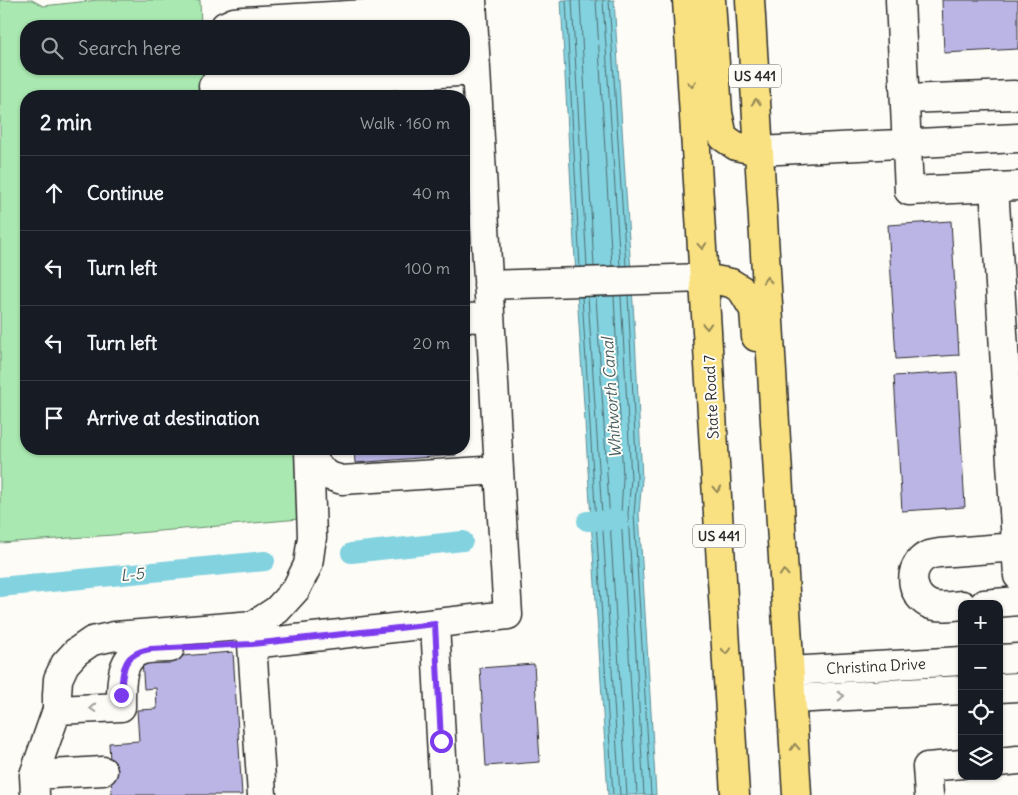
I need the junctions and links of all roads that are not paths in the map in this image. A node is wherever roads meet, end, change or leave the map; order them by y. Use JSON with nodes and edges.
{"nodes":[{"id":1,"x":688,"y":0,"type":"edge"},
{"id":2,"x":711,"y":0,"type":"edge"},
{"id":3,"x":750,"y":0,"type":"edge"},
{"id":4,"x":900,"y":0,"type":"edge"},
{"id":5,"x":472,"y":4,"type":"edge"},
{"id":6,"x":240,"y":16,"type":"edge"},
{"id":7,"x":470,"y":71,"type":"edge"},
{"id":8,"x":476,"y":71,"type":"junction"},
{"id":9,"x":395,"y":75,"type":"edge"},
{"id":10,"x":213,"y":84,"type":"edge"},
{"id":11,"x":1014,"y":95,"type":"dead end"},
{"id":12,"x":905,"y":99,"type":"junction"},
{"id":13,"x":1018,"y":138,"type":"edge"},
{"id":14,"x":908,"y":144,"type":"junction"},
{"id":15,"x":759,"y":151,"type":"junction"},
{"id":16,"x":1006,"y":186,"type":"edge"},
{"id":17,"x":475,"y":251,"type":"edge"},
{"id":18,"x":704,"y":278,"type":"junction"},
{"id":19,"x":488,"y":285,"type":"junction"},
{"id":20,"x":477,"y":317,"type":"edge"},
{"id":21,"x":776,"y":433,"type":"junction"},
{"id":22,"x":1014,"y":439,"type":"edge"},
{"id":23,"x":309,"y":455,"type":"edge"},
{"id":24,"x":312,"y":455,"type":"edge"},
{"id":25,"x":499,"y":470,"type":"junction"},
{"id":26,"x":1016,"y":547,"type":"junction"},
{"id":27,"x":1018,"y":576,"type":"edge"},
{"id":28,"x":1018,"y":601,"type":"edge"},
{"id":29,"x":1003,"y":602,"type":"edge"},
{"id":30,"x":958,"y":605,"type":"edge"},
{"id":31,"x":435,"y":624,"type":"junction"},
{"id":32,"x":253,"y":634,"type":"junction"},
{"id":33,"x":1018,"y":658,"type":"edge"},
{"id":34,"x":1003,"y":659,"type":"edge"},
{"id":35,"x":958,"y":661,"type":"edge"},
{"id":36,"x":790,"y":671,"type":"junction"},
{"id":37,"x":1018,"y":687,"type":"edge"},
{"id":38,"x":1003,"y":688,"type":"edge"},
{"id":39,"x":958,"y":690,"type":"edge"},
{"id":40,"x":792,"y":699,"type":"junction"},
{"id":41,"x":58,"y":710,"type":"junction"},
{"id":42,"x":1018,"y":760,"type":"edge"},
{"id":43,"x":1003,"y":762,"type":"edge"},
{"id":44,"x":958,"y":764,"type":"edge"},
{"id":45,"x":103,"y":772,"type":"dead end"},
{"id":46,"x":34,"y":785,"type":"edge"},
{"id":47,"x":262,"y":795,"type":"edge"},
{"id":48,"x":444,"y":795,"type":"edge"},
{"id":49,"x":735,"y":795,"type":"edge"},
{"id":50,"x":797,"y":795,"type":"edge"},
{"id":51,"x":929,"y":795,"type":"edge"}],
"edges":[{"from":1,"to":18,"type":"main road","name":"State Road 7","number":"US 441","one_way":true},
{"from":2,"to":15,"type":"main road"},
{"from":15,"to":3,"type":"main road","number":"US 441","one_way":true},
{"from":4,"to":12,"type":"street"},
{"from":5,"to":6,"type":"street"},
{"from":5,"to":8,"type":"street"},
{"from":7,"to":8,"type":"street"},
{"from":8,"to":17,"type":"street"},
{"from":9,"to":10,"type":"street"},
{"from":11,"to":12,"type":"street"},
{"from":12,"to":14,"type":"street"},
{"from":13,"to":14,"type":"street"},
{"from":14,"to":15,"type":"street"},
{"from":14,"to":16,"type":"street"},
{"from":21,"to":15,"type":"main road","number":"US 441","one_way":true},
{"from":16,"to":22,"type":"street"},
{"from":17,"to":19,"type":"street"},
{"from":18,"to":19,"type":"street"},
{"from":18,"to":21,"type":"main road"},
{"from":18,"to":49,"type":"main road","name":"State Road 7","number":"US 441","one_way":true},
{"from":19,"to":20,"type":"street"},
{"from":20,"to":25,"type":"street"},
{"from":36,"to":21,"type":"main road","number":"US 441","one_way":true},
{"from":22,"to":26,"type":"street"},
{"from":23,"to":32,"type":"street"},
{"from":24,"to":25,"type":"street"},
{"from":25,"to":31,"type":"street"},
{"from":26,"to":27,"type":"street"},
{"from":26,"to":30,"type":"street"},
{"from":28,"to":29,"type":"street"},
{"from":31,"to":32,"type":"street"},
{"from":31,"to":48,"type":"street"},
{"from":32,"to":41,"type":"street","one_way":true},
{"from":32,"to":41,"type":"street"},
{"from":32,"to":47,"type":"street"},
{"from":33,"to":34,"type":"street"},
{"from":35,"to":36,"type":"street","name":"Christina Drive"},
{"from":36,"to":40,"type":"main road","number":"US 441"},
{"from":37,"to":38,"type":"street"},
{"from":40,"to":39,"type":"street","name":"Christina Drive","one_way":true},
{"from":50,"to":40,"type":"main road","number":"US 441","one_way":true},
{"from":41,"to":46,"type":"street"},
{"from":42,"to":43,"type":"street"},
{"from":44,"to":51,"type":"street"},
{"from":45,"to":46,"type":"street"}]}
